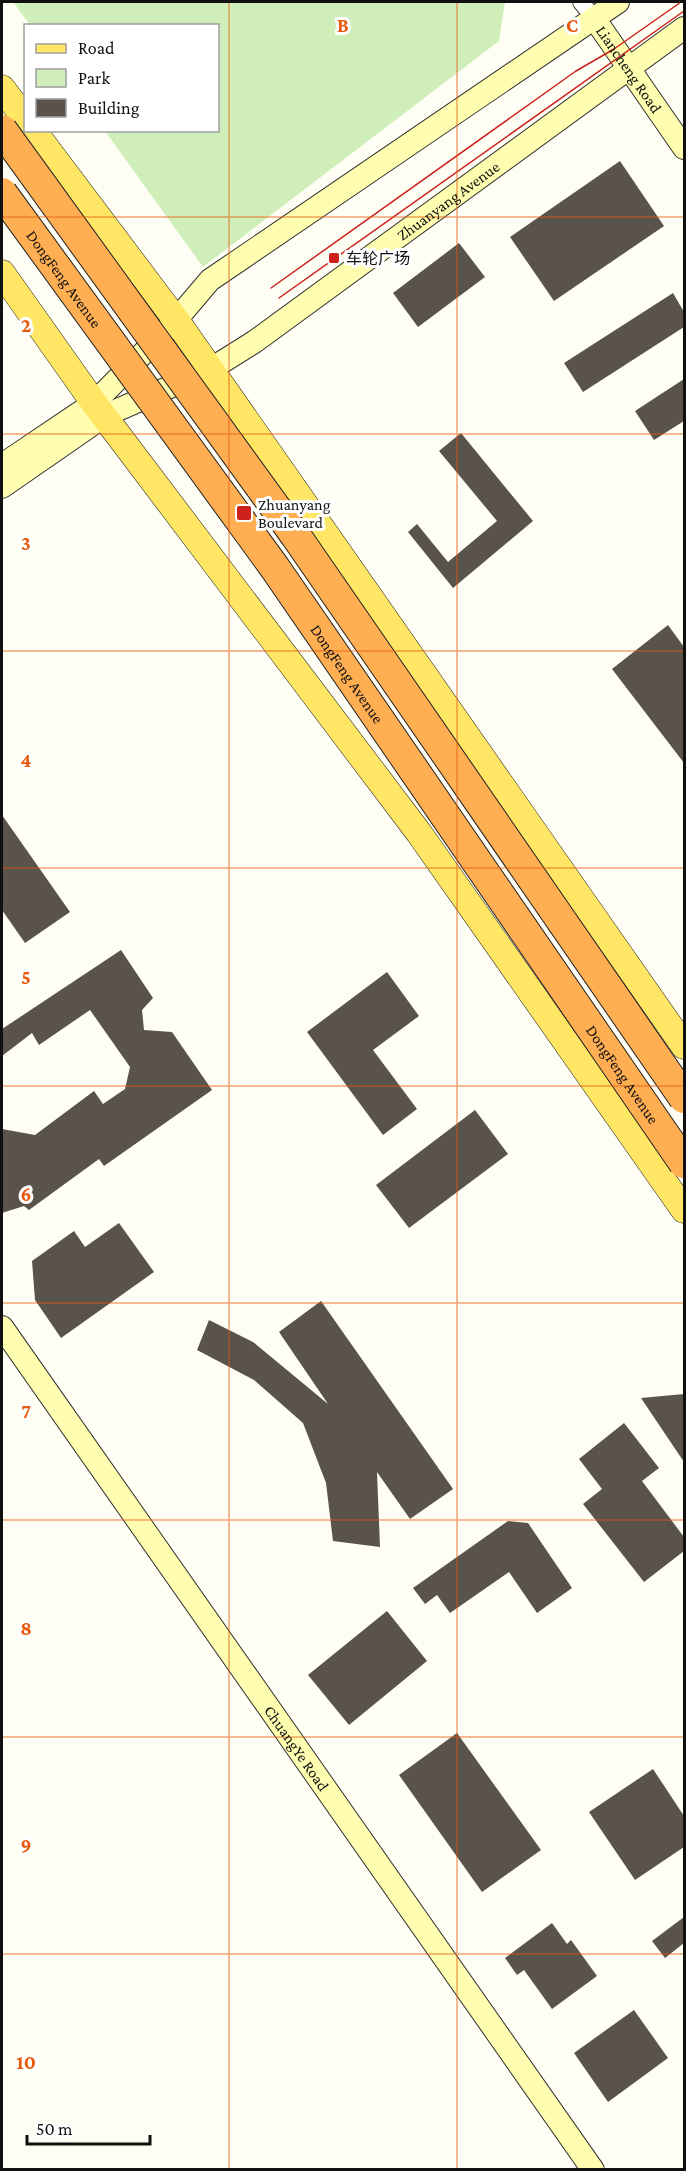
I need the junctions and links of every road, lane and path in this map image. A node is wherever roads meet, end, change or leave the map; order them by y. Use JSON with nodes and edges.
{"nodes":[{"id":1,"x":618,"y":2,"type":"edge"},
{"id":2,"x":588,"y":10,"type":"edge"},
{"id":3,"x":684,"y":28,"type":"edge"},
{"id":4,"x":627,"y":68,"type":"junction"},
{"id":5,"x":2,"y":88,"type":"edge"},
{"id":6,"x":24,"y":117,"type":"edge"},
{"id":7,"x":2,"y":130,"type":"edge"},
{"id":8,"x":35,"y":132,"type":"edge"},
{"id":9,"x":684,"y":148,"type":"edge"},
{"id":10,"x":2,"y":193,"type":"edge"},
{"id":11,"x":2,"y":273,"type":"edge"},
{"id":12,"x":176,"y":320,"type":"junction"},
{"id":13,"x":211,"y":369,"type":"junction"},
{"id":14,"x":100,"y":409,"type":"junction"},
{"id":15,"x":2,"y":465,"type":"edge"},
{"id":16,"x":2,"y":487,"type":"edge"},
{"id":17,"x":684,"y":1046,"type":"edge"},
{"id":18,"x":684,"y":1098,"type":"edge"},
{"id":19,"x":684,"y":1163,"type":"edge"},
{"id":20,"x":684,"y":1210,"type":"edge"},
{"id":21,"x":2,"y":1327,"type":"edge"},
{"id":22,"x":593,"y":2169,"type":"edge"}],
"edges":[{"from":1,"to":2,"type":"main road"},
{"from":2,"to":4,"type":"main road","name":"Liancheng Road"},
{"from":2,"to":12,"type":"main road"},
{"from":3,"to":4,"type":"main road","name":"Zhuanyang Avenue"},
{"from":4,"to":9,"type":"main road","name":"Liancheng Road"},
{"from":4,"to":13,"type":"main road","name":"Zhuanyang Avenue"},
{"from":5,"to":6,"type":"main road"},
{"from":7,"to":18,"type":"highway","bridge":true},
{"from":8,"to":12,"type":"main road"},
{"from":10,"to":19,"type":"highway","name":"DongFeng Avenue","bridge":true},
{"from":11,"to":14,"type":"main road"},
{"from":12,"to":13,"type":"main road"},
{"from":12,"to":14,"type":"main road"},
{"from":13,"to":14,"type":"main road","name":"Zhuanyang Avenue"},
{"from":13,"to":17,"type":"main road"},
{"from":14,"to":15,"type":"main road"},
{"from":14,"to":16,"type":"main road"},
{"from":14,"to":20,"type":"main road"},
{"from":21,"to":22,"type":"main road","name":"ChuangYe Road"}]}
